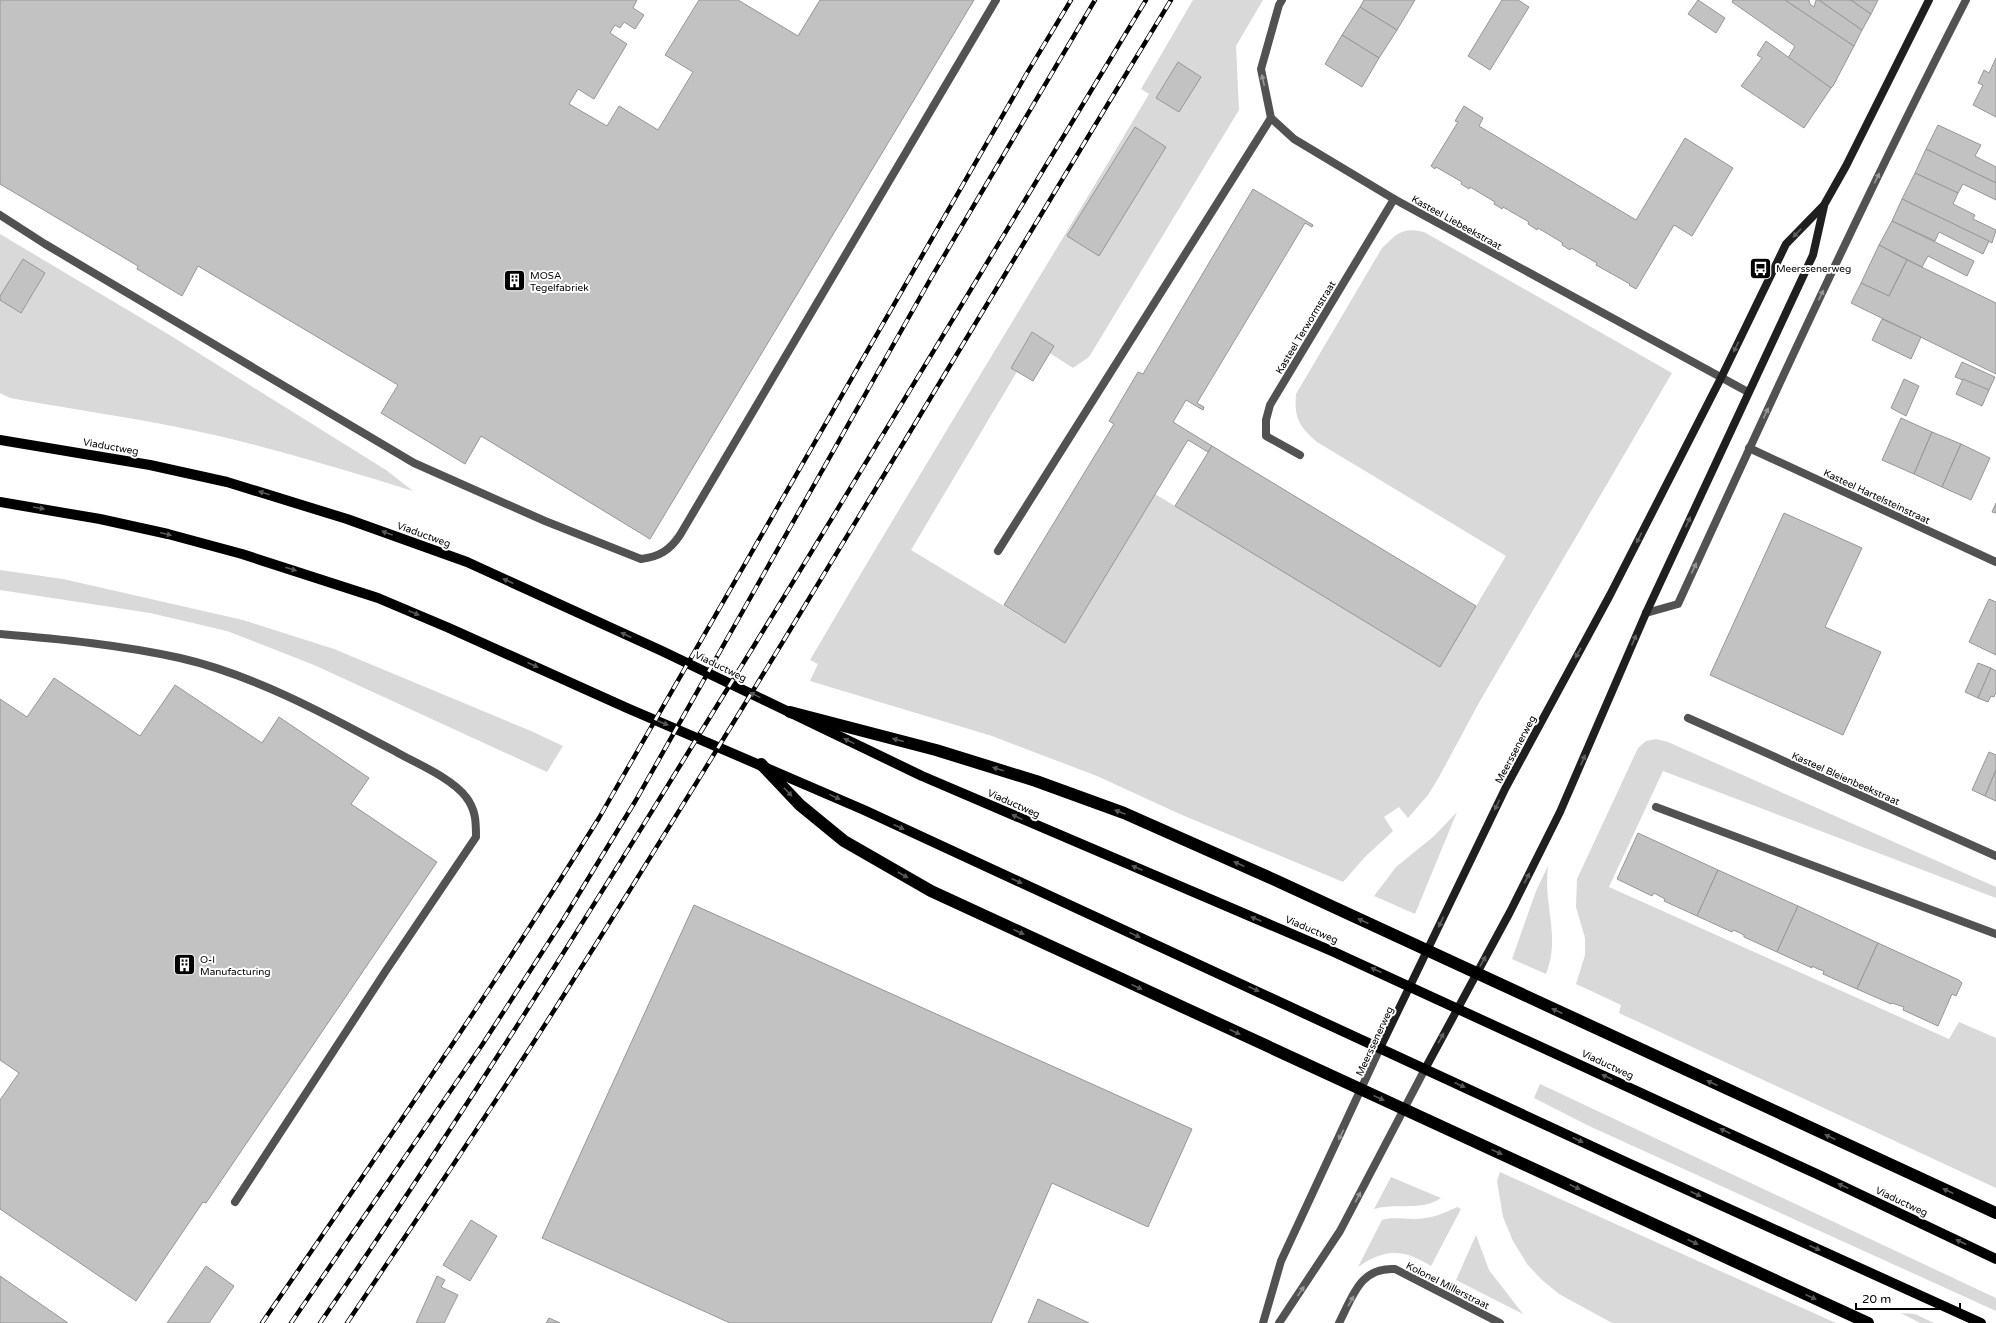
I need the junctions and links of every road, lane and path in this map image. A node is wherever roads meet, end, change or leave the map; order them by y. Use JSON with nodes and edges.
{"nodes":[{"id":1,"x":996,"y":0,"type":"edge"},
{"id":2,"x":1282,"y":0,"type":"edge"},
{"id":3,"x":1928,"y":0,"type":"edge"},
{"id":4,"x":1966,"y":0,"type":"edge"},
{"id":5,"x":1271,"y":118,"type":"junction"},
{"id":6,"x":1394,"y":199,"type":"junction"},
{"id":7,"x":1824,"y":205,"type":"junction"},
{"id":8,"x":0,"y":215,"type":"edge"},
{"id":9,"x":1721,"y":378,"type":"junction"},
{"id":10,"x":1748,"y":392,"type":"junction"},
{"id":11,"x":0,"y":440,"type":"edge"},
{"id":12,"x":1749,"y":448,"type":"junction"},
{"id":13,"x":1300,"y":455,"type":"dead end"},
{"id":14,"x":0,"y":502,"type":"edge"},
{"id":15,"x":998,"y":552,"type":"dead end"},
{"id":16,"x":1996,"y":562,"type":"edge"},
{"id":17,"x":1646,"y":613,"type":"junction"},
{"id":18,"x":0,"y":634,"type":"edge"},
{"id":19,"x":790,"y":712,"type":"junction"},
{"id":20,"x":1688,"y":718,"type":"dead end"},
{"id":21,"x":761,"y":764,"type":"junction"},
{"id":22,"x":1656,"y":807,"type":"dead end"},
{"id":23,"x":1996,"y":856,"type":"edge"},
{"id":24,"x":1996,"y":934,"type":"edge"},
{"id":25,"x":1411,"y":986,"type":"junction"},
{"id":26,"x":1458,"y":1008,"type":"junction"},
{"id":27,"x":1380,"y":1048,"type":"junction"},
{"id":28,"x":1425,"y":1069,"type":"junction"},
{"id":29,"x":235,"y":1202,"type":"dead end"},
{"id":30,"x":1996,"y":1213,"type":"edge"},
{"id":31,"x":1996,"y":1259,"type":"edge"},
{"id":32,"x":1263,"y":1323,"type":"edge"},
{"id":33,"x":1280,"y":1323,"type":"edge"},
{"id":34,"x":1338,"y":1323,"type":"edge"},
{"id":35,"x":1500,"y":1323,"type":"edge"},
{"id":36,"x":1868,"y":1323,"type":"edge"},
{"id":37,"x":1981,"y":1323,"type":"edge"}],
"edges":[{"from":1,"to":8,"type":"street"},
{"from":5,"to":2,"type":"street","one_way":true},
{"from":3,"to":7,"type":"street","name":"Meerssenerweg"},
{"from":12,"to":4,"type":"street","one_way":true},
{"from":5,"to":6,"type":"street","name":"Kasteel Liebeekstraat"},
{"from":5,"to":15,"type":"street"},
{"from":6,"to":9,"type":"street","name":"Kasteel Liebeekstraat"},
{"from":6,"to":13,"type":"street","name":"Kasteel Terwormstraat"},
{"from":7,"to":9,"type":"street","name":"Meerssenerweg","one_way":true},
{"from":7,"to":10,"type":"street","name":"Meerssenerweg"},
{"from":9,"to":10,"type":"street","name":"Kasteel Liebeekstraat"},
{"from":9,"to":25,"type":"street","name":"Meerssenerweg","one_way":true},
{"from":17,"to":10,"type":"street","name":"Meerssenerweg","one_way":true},
{"from":19,"to":11,"type":"main road","name":"Viaductweg","one_way":true},
{"from":12,"to":16,"type":"street","name":"Kasteel Hartelsteinstraat"},
{"from":17,"to":12,"type":"street","one_way":true},
{"from":14,"to":21,"type":"main road","one_way":true},
{"from":26,"to":17,"type":"street","name":"Meerssenerweg","one_way":true},
{"from":18,"to":29,"type":"street"},
{"from":25,"to":19,"type":"main road","name":"Viaductweg","one_way":true},
{"from":30,"to":19,"type":"highway","one_way":true},
{"from":20,"to":23,"type":"street","name":"Kasteel Bleienbeekstraat"},
{"from":21,"to":27,"type":"main road","one_way":true},
{"from":21,"to":36,"type":"highway","one_way":true},
{"from":22,"to":24,"type":"street"},
{"from":25,"to":26,"type":"main road","name":"Viaductweg"},
{"from":25,"to":27,"type":"street","name":"Meerssenerweg"},
{"from":28,"to":26,"type":"street","name":"Meerssenerweg","one_way":true},
{"from":31,"to":26,"type":"main road","name":"Viaductweg","one_way":true},
{"from":27,"to":28,"type":"main road"},
{"from":27,"to":32,"type":"street","name":"Meerssenerweg","one_way":true},
{"from":33,"to":28,"type":"street","name":"Meerssenerweg","one_way":true},
{"from":28,"to":37,"type":"main road","one_way":true},
{"from":34,"to":35,"type":"street","name":"Kolonel Millerstraat","one_way":true}]}
